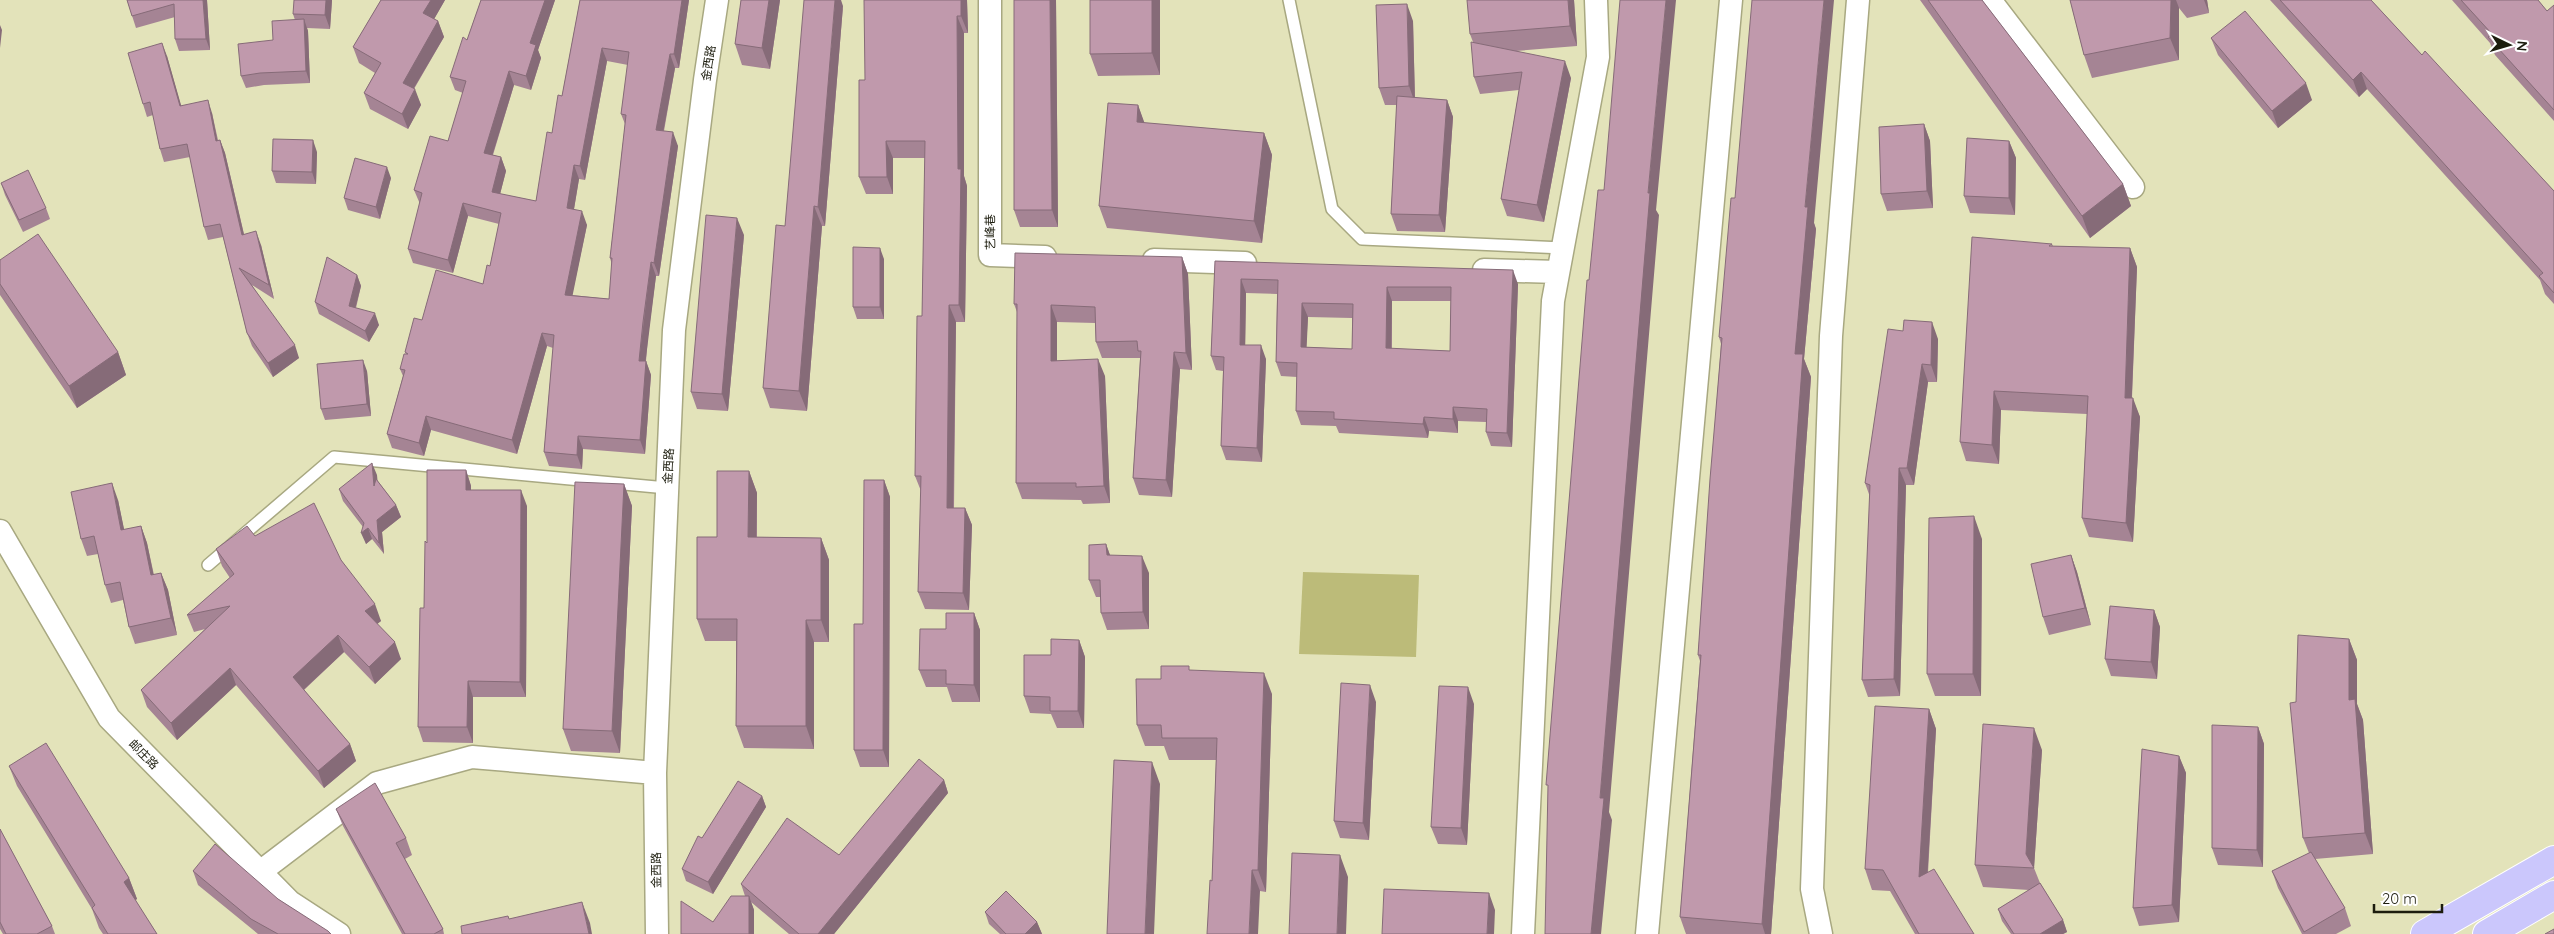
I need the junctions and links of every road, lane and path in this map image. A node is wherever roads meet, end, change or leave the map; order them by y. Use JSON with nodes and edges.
{"nodes":[{"id":1,"x":718,"y":0,"type":"edge"},
{"id":2,"x":990,"y":0,"type":"edge"},
{"id":3,"x":1289,"y":0,"type":"edge"},
{"id":4,"x":1596,"y":0,"type":"edge"},
{"id":5,"x":1731,"y":0,"type":"edge"},
{"id":6,"x":1858,"y":0,"type":"edge"},
{"id":7,"x":1990,"y":0,"type":"edge"},
{"id":8,"x":2133,"y":187,"type":"dead end"},
{"id":9,"x":1563,"y":248,"type":"junction"},
{"id":10,"x":1069,"y":258,"type":"edge"},
{"id":11,"x":1129,"y":259,"type":"edge"},
{"id":12,"x":1269,"y":264,"type":"edge"},
{"id":13,"x":1458,"y":269,"type":"edge"},
{"id":14,"x":1558,"y":272,"type":"junction"},
{"id":15,"x":667,"y":488,"type":"junction"},
{"id":16,"x":0,"y":530,"type":"edge"},
{"id":17,"x":208,"y":566,"type":"dead end"},
{"id":18,"x":655,"y":773,"type":"junction"},
{"id":19,"x":2554,"y":860,"type":"edge"},
{"id":20,"x":260,"y":872,"type":"junction"},
{"id":21,"x":2554,"y":895,"type":"edge"},
{"id":22,"x":339,"y":934,"type":"edge"},
{"id":23,"x":657,"y":934,"type":"edge"},
{"id":24,"x":1524,"y":934,"type":"edge"},
{"id":25,"x":1647,"y":934,"type":"edge"},
{"id":26,"x":1821,"y":934,"type":"edge"},
{"id":27,"x":2425,"y":934,"type":"edge"},
{"id":28,"x":2487,"y":934,"type":"edge"}],
"edges":[{"from":1,"to":15,"type":"street","name":"金西路"},
{"from":2,"to":10,"type":"street","name":"艺峰巷"},
{"from":3,"to":9,"type":"lane"},
{"from":4,"to":9,"type":"street"},
{"from":5,"to":25,"type":"street"},
{"from":6,"to":26,"type":"street"},
{"from":7,"to":8,"type":"street"},
{"from":9,"to":14,"type":"street"},
{"from":11,"to":12,"type":"street"},
{"from":13,"to":14,"type":"street"},
{"from":14,"to":24,"type":"street"},
{"from":15,"to":17,"type":"lane"},
{"from":15,"to":18,"type":"street","name":"金西路"},
{"from":16,"to":20,"type":"street","name":"邮庄路"},
{"from":18,"to":20,"type":"street"},
{"from":18,"to":23,"type":"street","name":"金西路"},
{"from":19,"to":27,"type":"highway"},
{"from":20,"to":22,"type":"street","name":"邮庄路"},
{"from":21,"to":28,"type":"highway"}]}
